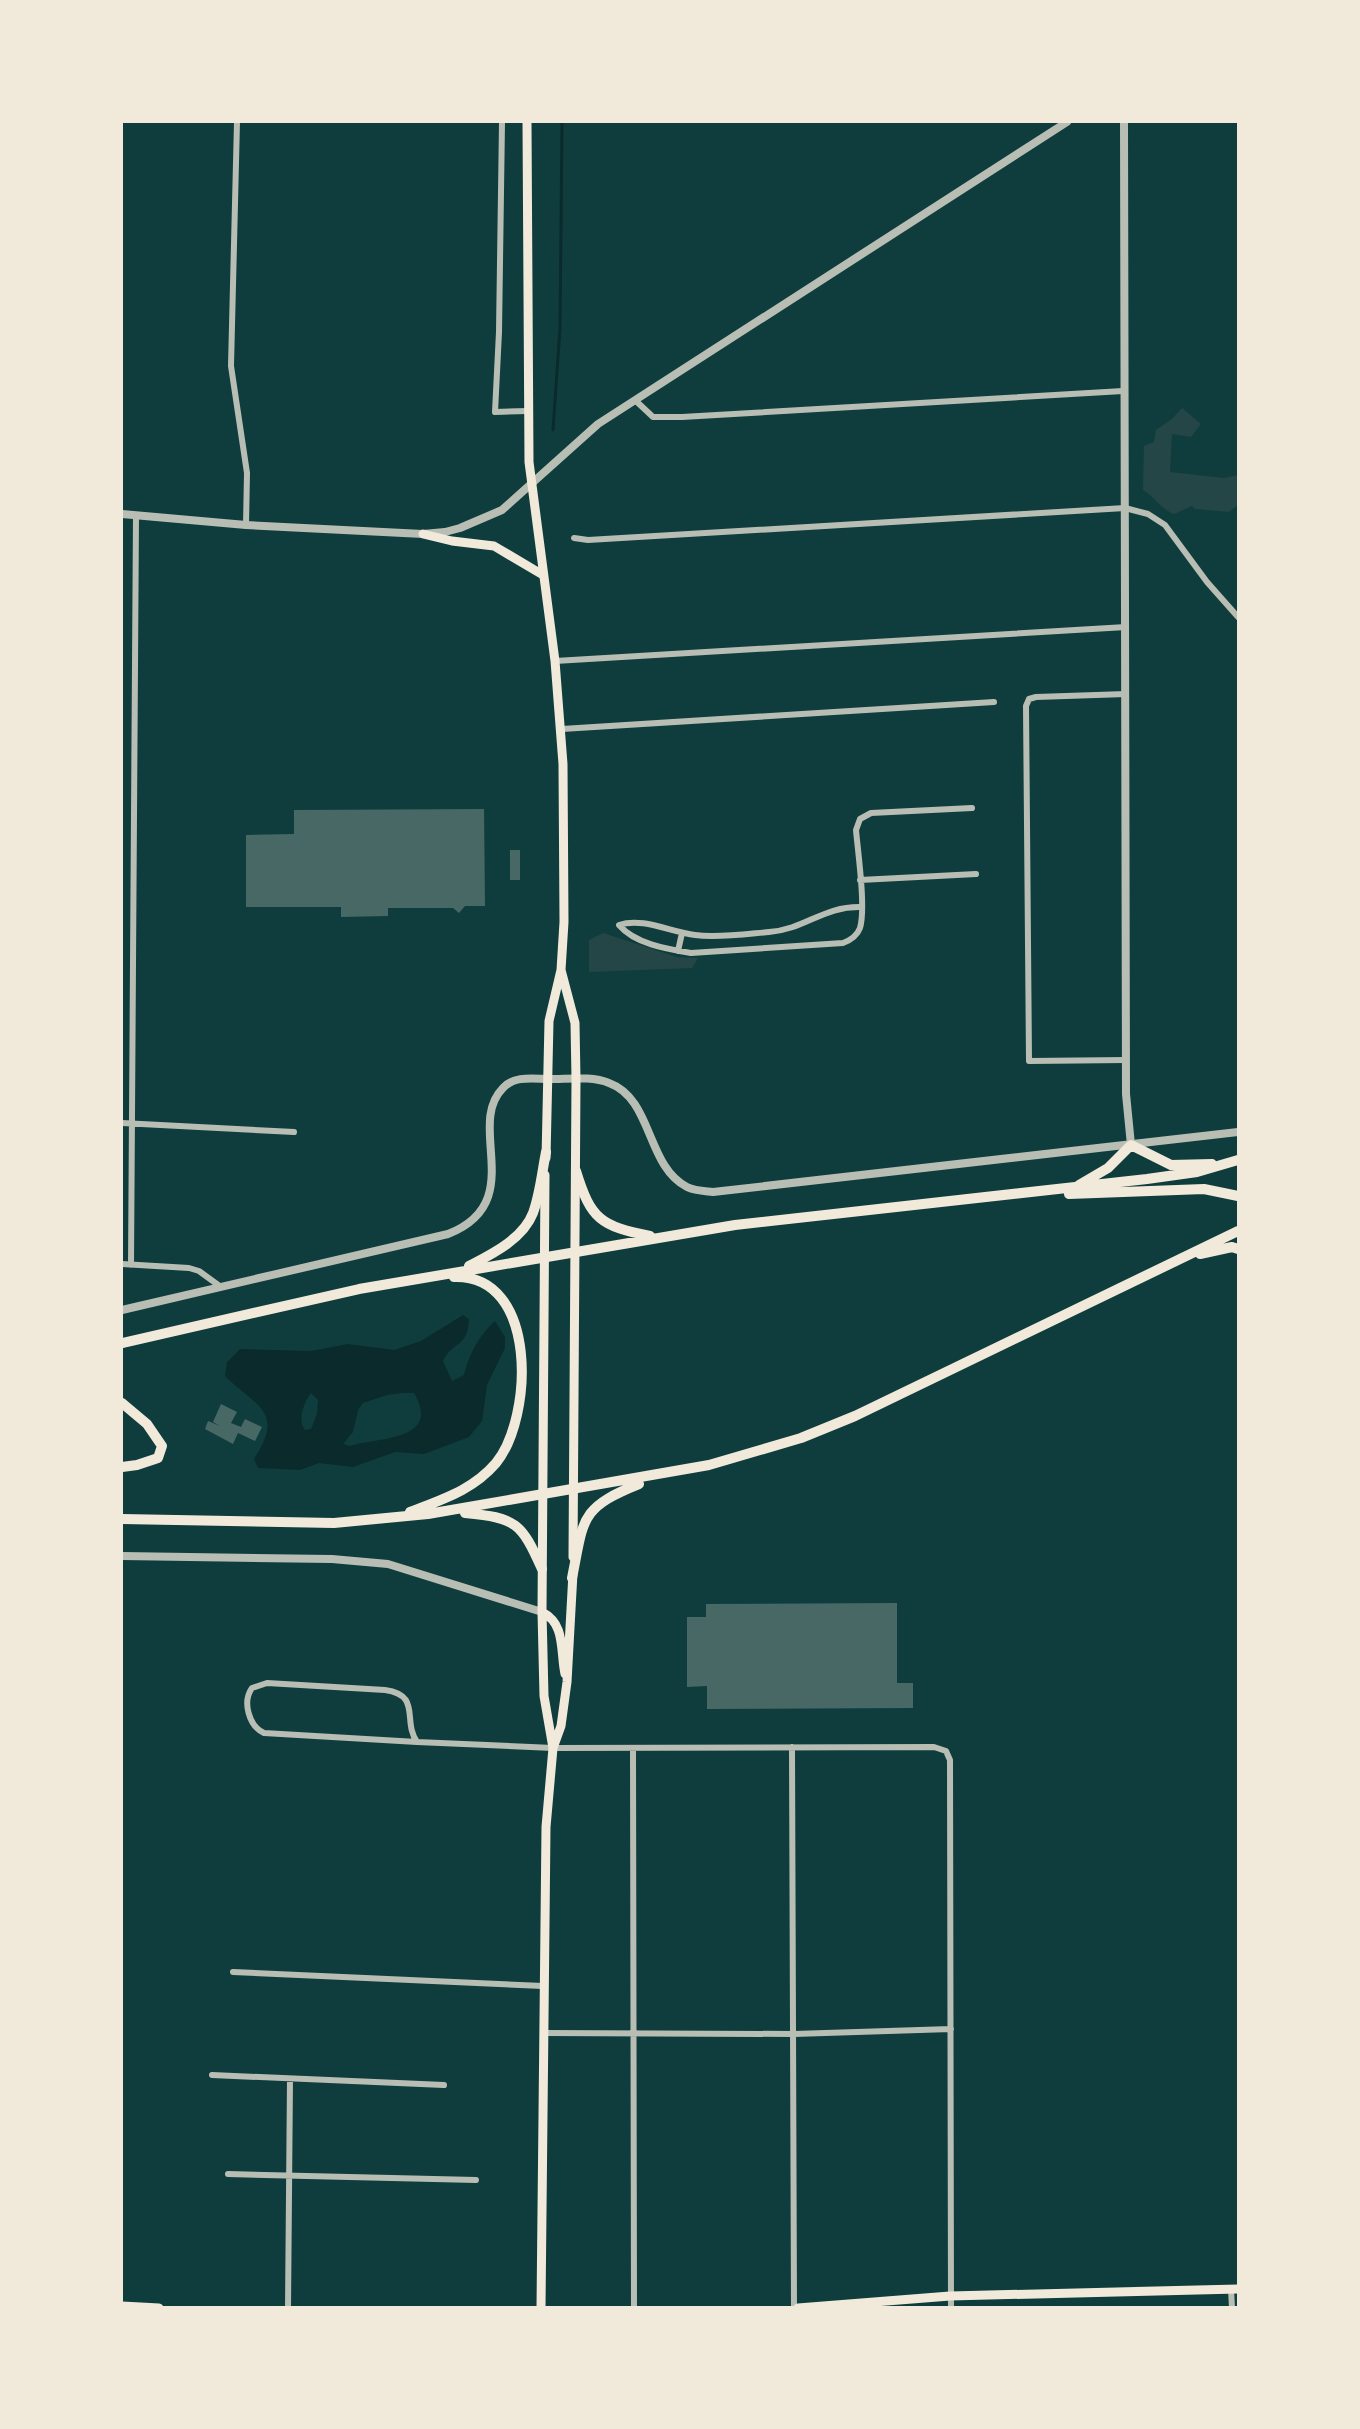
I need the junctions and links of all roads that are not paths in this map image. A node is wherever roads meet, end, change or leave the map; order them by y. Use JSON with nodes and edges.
{"nodes":[{"id":1,"x":237,"y":122,"type":"edge"},
{"id":2,"x":502,"y":122,"type":"edge"},
{"id":3,"x":527,"y":122,"type":"edge"},
{"id":4,"x":1067,"y":122,"type":"edge"},
{"id":5,"x":1124,"y":122,"type":"edge"},
{"id":6,"x":1123,"y":391,"type":"junction"},
{"id":7,"x":636,"y":401,"type":"junction"},
{"id":8,"x":527,"y":411,"type":"junction"},
{"id":9,"x":531,"y":485,"type":"junction"},
{"id":10,"x":1125,"y":508,"type":"junction"},
{"id":11,"x":122,"y":514,"type":"edge"},
{"id":12,"x":136,"y":515,"type":"junction"},
{"id":13,"x":246,"y":525,"type":"junction"},
{"id":14,"x":423,"y":534,"type":"junction"},
{"id":15,"x":574,"y":538,"type":"dead end"},
{"id":16,"x":543,"y":575,"type":"junction"},
{"id":17,"x":1239,"y":617,"type":"edge"},
{"id":18,"x":1126,"y":627,"type":"junction"},
{"id":19,"x":555,"y":661,"type":"junction"},
{"id":20,"x":1126,"y":694,"type":"junction"},
{"id":21,"x":994,"y":702,"type":"dead end"},
{"id":22,"x":562,"y":729,"type":"junction"},
{"id":23,"x":972,"y":808,"type":"dead end"},
{"id":24,"x":976,"y":874,"type":"dead end"},
{"id":25,"x":860,"y":880,"type":"junction"},
{"id":26,"x":861,"y":907,"type":"junction"},
{"id":27,"x":768,"y":932,"type":"junction"},
{"id":28,"x":682,"y":933,"type":"junction"},
{"id":29,"x":770,"y":947,"type":"junction"},
{"id":30,"x":678,"y":951,"type":"junction"},
{"id":31,"x":561,"y":970,"type":"junction"},
{"id":32,"x":1126,"y":1060,"type":"junction"},
{"id":33,"x":546,"y":1079,"type":"junction"},
{"id":34,"x":576,"y":1079,"type":"junction"},
{"id":35,"x":122,"y":1124,"type":"edge"},
{"id":36,"x":132,"y":1124,"type":"junction"},
{"id":37,"x":294,"y":1132,"type":"dead end"},
{"id":38,"x":1239,"y":1132,"type":"edge"},
{"id":39,"x":1131,"y":1145,"type":"junction"},
{"id":40,"x":546,"y":1152,"type":"junction"},
{"id":41,"x":1239,"y":1160,"type":"edge"},
{"id":42,"x":1224,"y":1163,"type":"junction"},
{"id":43,"x":576,"y":1171,"type":"junction"},
{"id":44,"x":1076,"y":1187,"type":"junction"},
{"id":45,"x":1239,"y":1196,"type":"edge"},
{"id":46,"x":975,"y":1198,"type":"junction"},
{"id":47,"x":1239,"y":1231,"type":"edge"},
{"id":48,"x":660,"y":1237,"type":"junction"},
{"id":49,"x":1239,"y":1249,"type":"edge"},
{"id":50,"x":575,"y":1251,"type":"junction"},
{"id":51,"x":544,"y":1256,"type":"junction"},
{"id":52,"x":1179,"y":1259,"type":"junction"},
{"id":53,"x":122,"y":1264,"type":"edge"},
{"id":54,"x":131,"y":1265,"type":"junction"},
{"id":55,"x":460,"y":1271,"type":"junction"},
{"id":56,"x":422,"y":1278,"type":"junction"},
{"id":57,"x":221,"y":1287,"type":"junction"},
{"id":58,"x":122,"y":1310,"type":"edge"},
{"id":59,"x":127,"y":1342,"type":"edge"},
{"id":60,"x":122,"y":1351,"type":"edge"},
{"id":61,"x":122,"y":1403,"type":"edge"},
{"id":62,"x":122,"y":1467,"type":"edge"},
{"id":63,"x":661,"y":1475,"type":"junction"},
{"id":64,"x":574,"y":1490,"type":"junction"},
{"id":65,"x":542,"y":1496,"type":"junction"},
{"id":66,"x":449,"y":1511,"type":"junction"},
{"id":67,"x":122,"y":1518,"type":"edge"},
{"id":68,"x":393,"y":1519,"type":"junction"},
{"id":69,"x":122,"y":1556,"type":"edge"},
{"id":70,"x":542,"y":1569,"type":"junction"},
{"id":71,"x":573,"y":1578,"type":"junction"},
{"id":72,"x":542,"y":1612,"type":"junction"},
{"id":73,"x":567,"y":1682,"type":"junction"},
{"id":74,"x":417,"y":1742,"type":"junction"},
{"id":75,"x":553,"y":1748,"type":"junction"},
{"id":76,"x":633,"y":1748,"type":"junction"},
{"id":77,"x":792,"y":1748,"type":"junction"},
{"id":78,"x":232,"y":1972,"type":"dead end"},
{"id":79,"x":543,"y":1986,"type":"junction"},
{"id":80,"x":951,"y":2029,"type":"junction"},
{"id":81,"x":543,"y":2033,"type":"junction"},
{"id":82,"x":794,"y":2034,"type":"junction"},
{"id":83,"x":634,"y":2035,"type":"junction"},
{"id":84,"x":212,"y":2075,"type":"dead end"},
{"id":85,"x":290,"y":2079,"type":"junction"},
{"id":86,"x":444,"y":2085,"type":"dead end"},
{"id":87,"x":228,"y":2174,"type":"dead end"},
{"id":88,"x":289,"y":2175,"type":"junction"},
{"id":89,"x":476,"y":2180,"type":"dead end"},
{"id":90,"x":1235,"y":2289,"type":"edge"},
{"id":91,"x":950,"y":2296,"type":"junction"},
{"id":92,"x":122,"y":2306,"type":"edge"},
{"id":93,"x":159,"y":2307,"type":"edge"},
{"id":94,"x":288,"y":2307,"type":"edge"},
{"id":95,"x":541,"y":2307,"type":"edge"},
{"id":96,"x":634,"y":2307,"type":"edge"},
{"id":97,"x":794,"y":2307,"type":"edge"},
{"id":98,"x":798,"y":2307,"type":"edge"},
{"id":99,"x":951,"y":2307,"type":"edge"},
{"id":100,"x":1232,"y":2307,"type":"edge"}],
"edges":[{"from":1,"to":13,"type":"street"},
{"from":2,"to":8,"type":"street"},
{"from":3,"to":8,"type":"main road"},
{"from":4,"to":7,"type":"street"},
{"from":5,"to":6,"type":"street"},
{"from":6,"to":7,"type":"street"},
{"from":6,"to":10,"type":"street"},
{"from":7,"to":9,"type":"street"},
{"from":8,"to":9,"type":"main road"},
{"from":9,"to":14,"type":"street"},
{"from":9,"to":16,"type":"main road"},
{"from":10,"to":15,"type":"street"},
{"from":10,"to":17,"type":"street"},
{"from":10,"to":18,"type":"street"},
{"from":11,"to":12,"type":"street"},
{"from":12,"to":13,"type":"street"},
{"from":12,"to":36,"type":"street"},
{"from":13,"to":14,"type":"street"},
{"from":14,"to":16,"type":"main road"},
{"from":16,"to":19,"type":"main road"},
{"from":18,"to":19,"type":"street"},
{"from":18,"to":20,"type":"street"},
{"from":19,"to":22,"type":"main road"},
{"from":20,"to":32,"type":"street"},
{"from":20,"to":32,"type":"street"},
{"from":21,"to":22,"type":"street"},
{"from":22,"to":31,"type":"main road"},
{"from":23,"to":25,"type":"street"},
{"from":24,"to":25,"type":"street"},
{"from":25,"to":26,"type":"street"},
{"from":26,"to":27,"type":"street"},
{"from":26,"to":29,"type":"street"},
{"from":27,"to":28,"type":"street"},
{"from":27,"to":29,"type":"street"},
{"from":28,"to":30,"type":"street"},
{"from":28,"to":30,"type":"street"},
{"from":29,"to":30,"type":"street"},
{"from":31,"to":33,"type":"main road"},
{"from":31,"to":34,"type":"main road"},
{"from":32,"to":39,"type":"street"},
{"from":33,"to":34,"type":"street"},
{"from":33,"to":40,"type":"main road"},
{"from":33,"to":57,"type":"street"},
{"from":34,"to":39,"type":"street"},
{"from":34,"to":43,"type":"main road"},
{"from":35,"to":36,"type":"street"},
{"from":36,"to":37,"type":"street"},
{"from":36,"to":54,"type":"street"},
{"from":38,"to":39,"type":"street"},
{"from":39,"to":42,"type":"highway"},
{"from":39,"to":44,"type":"highway"},
{"from":40,"to":51,"type":"main road"},
{"from":40,"to":55,"type":"highway"},
{"from":41,"to":42,"type":"highway"},
{"from":42,"to":44,"type":"highway"},
{"from":43,"to":48,"type":"highway"},
{"from":43,"to":50,"type":"main road"},
{"from":44,"to":46,"type":"highway"},
{"from":45,"to":46,"type":"highway"},
{"from":46,"to":48,"type":"highway"},
{"from":47,"to":52,"type":"highway"},
{"from":48,"to":50,"type":"highway"},
{"from":49,"to":52,"type":"highway"},
{"from":50,"to":51,"type":"highway"},
{"from":50,"to":64,"type":"main road"},
{"from":51,"to":55,"type":"highway"},
{"from":51,"to":65,"type":"main road"},
{"from":52,"to":63,"type":"highway"},
{"from":53,"to":54,"type":"street"},
{"from":54,"to":57,"type":"street"},
{"from":55,"to":56,"type":"highway"},
{"from":56,"to":59,"type":"highway"},
{"from":56,"to":68,"type":"highway"},
{"from":57,"to":58,"type":"street"},
{"from":59,"to":60,"type":"highway"},
{"from":61,"to":62,"type":"highway"},
{"from":63,"to":64,"type":"highway"},
{"from":63,"to":71,"type":"highway"},
{"from":64,"to":65,"type":"highway"},
{"from":64,"to":71,"type":"main road"},
{"from":65,"to":66,"type":"highway"},
{"from":65,"to":70,"type":"main road"},
{"from":66,"to":68,"type":"highway"},
{"from":66,"to":70,"type":"highway"},
{"from":67,"to":68,"type":"highway"},
{"from":69,"to":72,"type":"street"},
{"from":70,"to":72,"type":"main road"},
{"from":71,"to":73,"type":"main road"},
{"from":72,"to":73,"type":"main road"},
{"from":72,"to":75,"type":"main road"},
{"from":73,"to":75,"type":"main road"},
{"from":74,"to":74,"type":"street"},
{"from":74,"to":75,"type":"street"},
{"from":75,"to":76,"type":"street"},
{"from":75,"to":79,"type":"main road"},
{"from":76,"to":77,"type":"street"},
{"from":76,"to":83,"type":"street"},
{"from":77,"to":80,"type":"street"},
{"from":77,"to":82,"type":"street"},
{"from":78,"to":79,"type":"street"},
{"from":79,"to":81,"type":"main road"},
{"from":80,"to":82,"type":"street"},
{"from":80,"to":91,"type":"street"},
{"from":81,"to":83,"type":"street"},
{"from":81,"to":95,"type":"main road"},
{"from":82,"to":83,"type":"street"},
{"from":82,"to":97,"type":"street"},
{"from":83,"to":96,"type":"street"},
{"from":84,"to":85,"type":"street"},
{"from":85,"to":86,"type":"street"},
{"from":85,"to":88,"type":"street"},
{"from":87,"to":88,"type":"street"},
{"from":88,"to":89,"type":"street"},
{"from":88,"to":94,"type":"street"},
{"from":90,"to":91,"type":"main road"},
{"from":90,"to":100,"type":"street"},
{"from":91,"to":98,"type":"main road"},
{"from":91,"to":99,"type":"street"},
{"from":92,"to":93,"type":"main road"}]}
